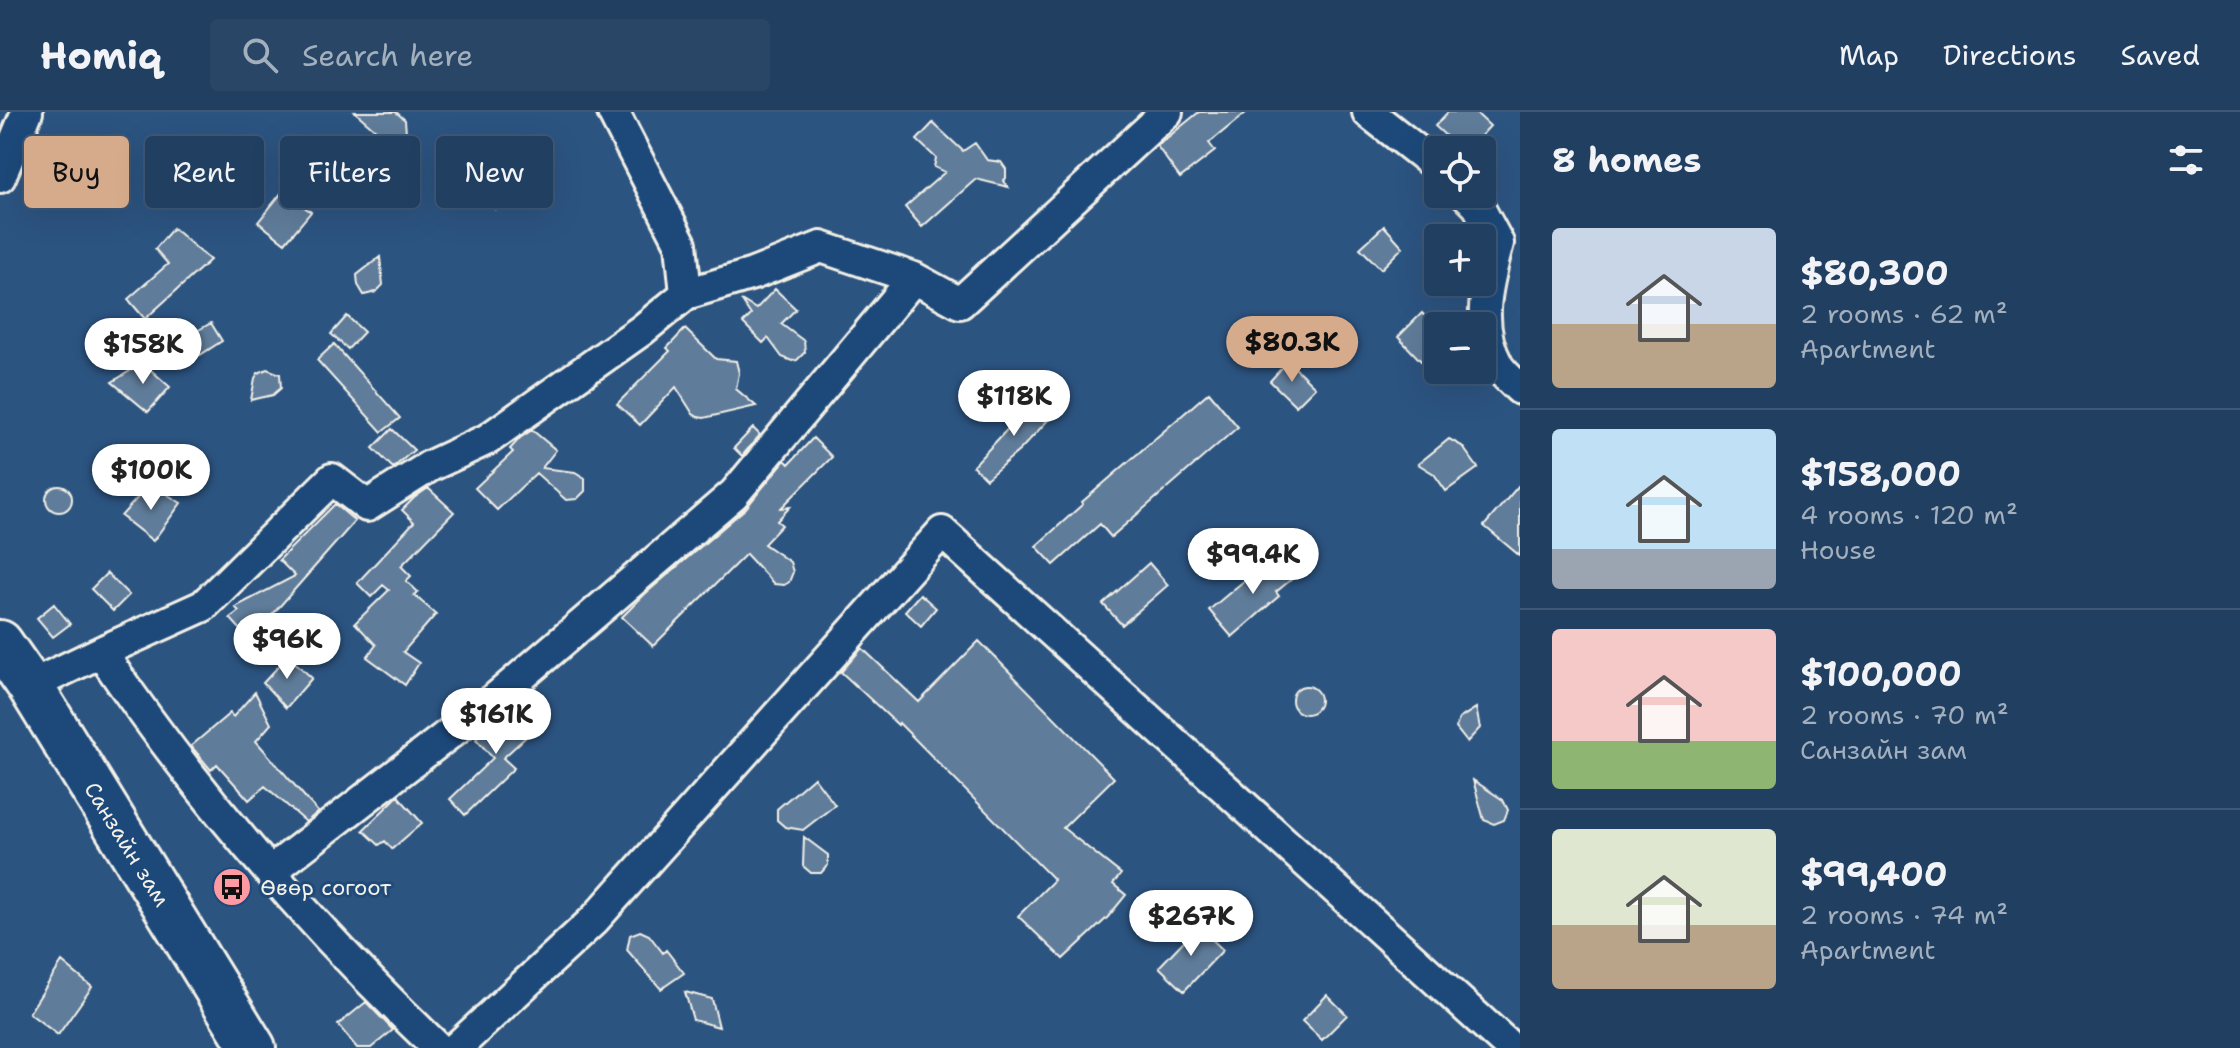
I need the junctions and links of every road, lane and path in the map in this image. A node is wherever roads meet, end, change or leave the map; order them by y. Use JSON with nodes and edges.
{"nodes":[{"id":1,"x":27,"y":112,"type":"edge"},
{"id":2,"x":613,"y":112,"type":"edge"},
{"id":3,"x":1167,"y":112,"type":"edge"},
{"id":4,"x":1368,"y":112,"type":"edge"},
{"id":5,"x":1424,"y":156,"type":"edge"},
{"id":6,"x":0,"y":177,"type":"edge"},
{"id":7,"x":1479,"y":208,"type":"edge"},
{"id":8,"x":914,"y":278,"type":"junction"},
{"id":9,"x":686,"y":294,"type":"junction"},
{"id":10,"x":1520,"y":389,"type":"edge"},
{"id":11,"x":0,"y":643,"type":"edge"},
{"id":12,"x":101,"y":652,"type":"junction"},
{"id":13,"x":30,"y":686,"type":"junction"},
{"id":14,"x":271,"y":871,"type":"junction"},
{"id":15,"x":253,"y":1048,"type":"edge"},
{"id":16,"x":438,"y":1048,"type":"edge"},
{"id":17,"x":456,"y":1048,"type":"edge"},
{"id":18,"x":1511,"y":1048,"type":"edge"}],
"edges":[{"from":1,"to":6,"type":"street"},
{"from":2,"to":9,"type":"street"},
{"from":3,"to":8,"type":"street"},
{"from":4,"to":5,"type":"street"},
{"from":7,"to":10,"type":"street"},
{"from":8,"to":9,"type":"street"},
{"from":8,"to":14,"type":"street"},
{"from":9,"to":12,"type":"street"},
{"from":11,"to":13,"type":"main road","name":"Санзайн зам"},
{"from":12,"to":13,"type":"street"},
{"from":12,"to":14,"type":"street"},
{"from":13,"to":15,"type":"main road","name":"Санзайн зам"},
{"from":14,"to":16,"type":"street"},
{"from":17,"to":18,"type":"street"}]}
